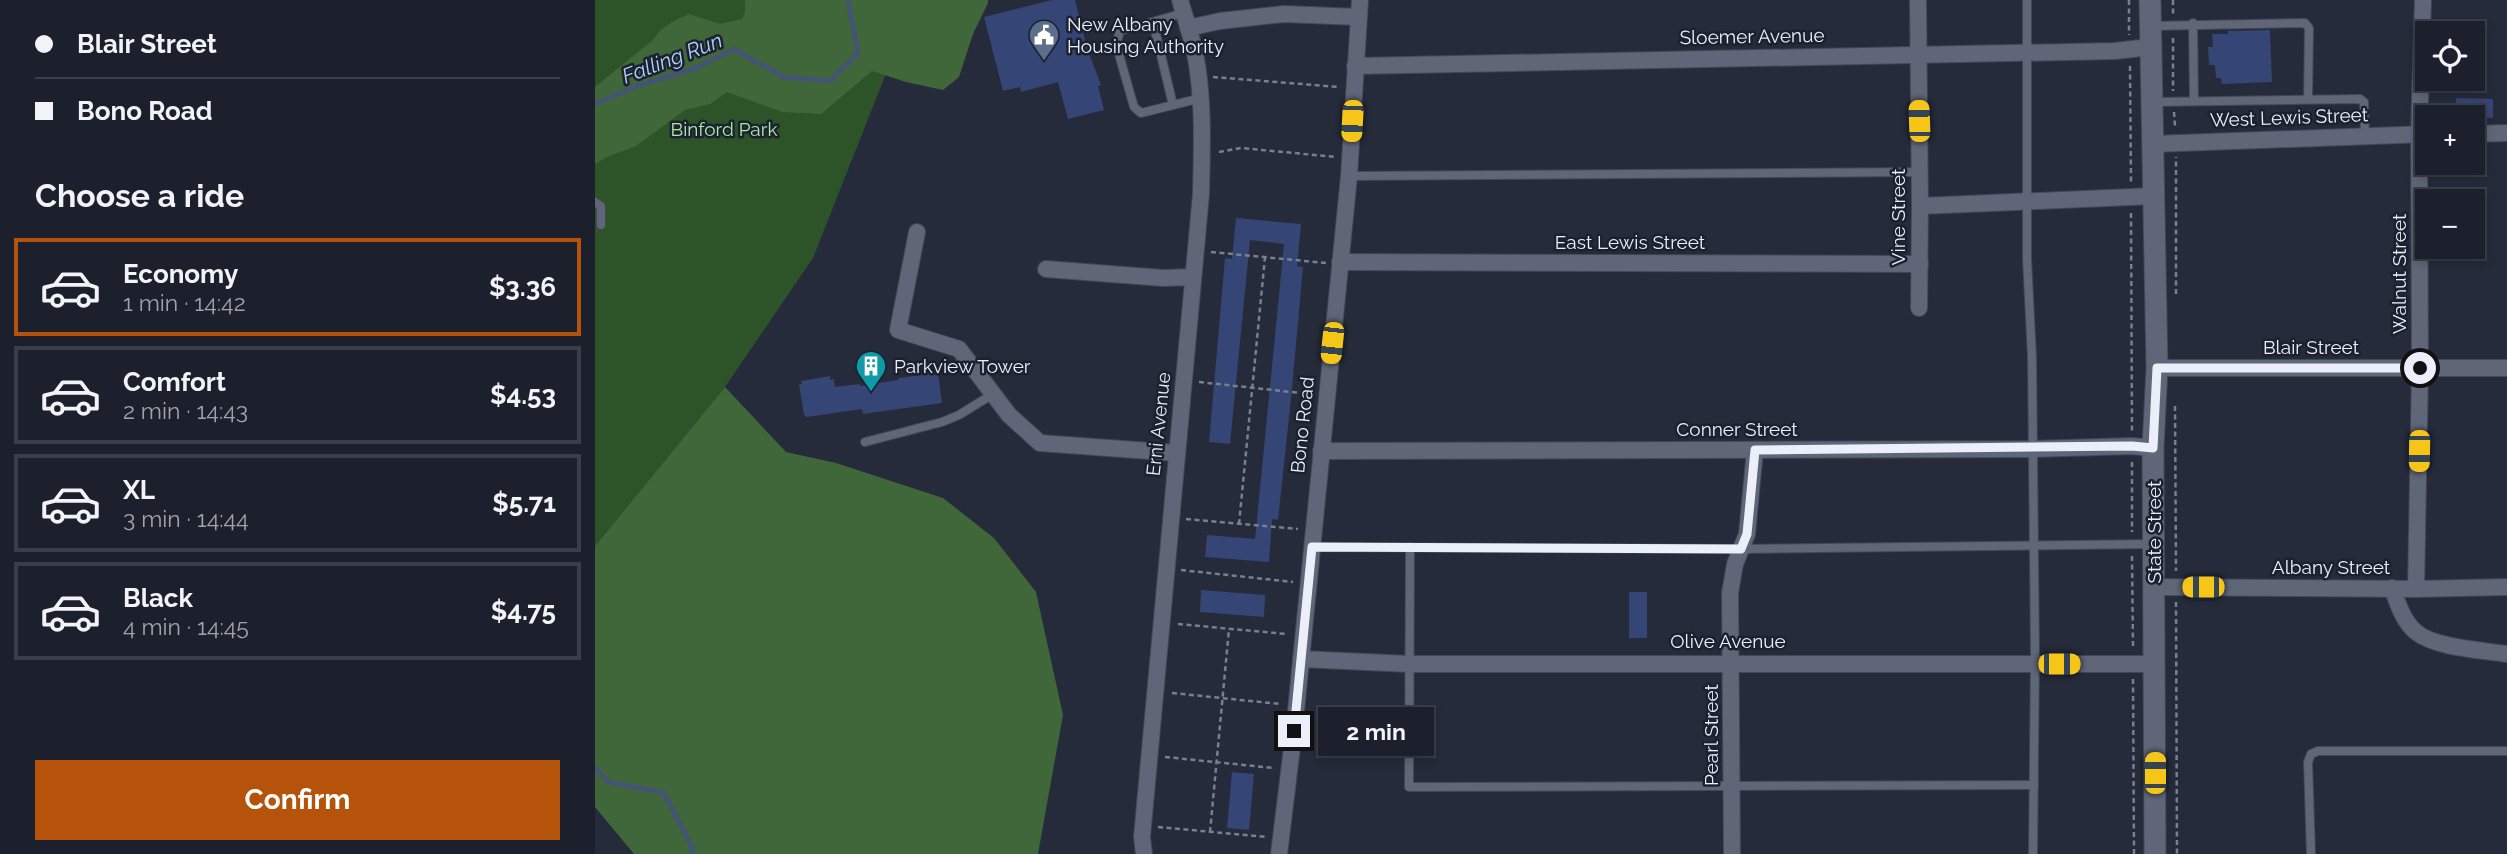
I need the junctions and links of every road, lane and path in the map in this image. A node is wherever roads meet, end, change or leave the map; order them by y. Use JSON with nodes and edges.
{"nodes":[{"id":1,"x":1360,"y":0,"type":"edge"},
{"id":2,"x":1918,"y":0,"type":"edge"},
{"id":3,"x":2027,"y":0,"type":"edge"},
{"id":4,"x":2129,"y":0,"type":"edge"},
{"id":5,"x":2150,"y":0,"type":"edge"},
{"id":6,"x":2173,"y":0,"type":"edge"},
{"id":7,"x":2423,"y":0,"type":"edge"},
{"id":8,"x":1184,"y":14,"type":"edge"},
{"id":9,"x":1359,"y":17,"type":"junction"},
{"id":10,"x":1153,"y":22,"type":"junction"},
{"id":11,"x":2193,"y":23,"type":"junction"},
{"id":12,"x":2173,"y":24,"type":"junction"},
{"id":13,"x":2143,"y":41,"type":"junction"},
{"id":14,"x":2028,"y":52,"type":"junction"},
{"id":15,"x":1917,"y":54,"type":"junction"},
{"id":16,"x":1355,"y":66,"type":"junction"},
{"id":17,"x":1213,"y":77,"type":"dead end"},
{"id":18,"x":1342,"y":87,"type":"dead end"},
{"id":19,"x":1201,"y":98,"type":"junction"},
{"id":20,"x":2308,"y":99,"type":"junction"},
{"id":21,"x":2194,"y":101,"type":"junction"},
{"id":22,"x":2151,"y":102,"type":"junction"},
{"id":23,"x":2173,"y":102,"type":"junction"},
{"id":24,"x":1173,"y":105,"type":"junction"},
{"id":25,"x":2423,"y":105,"type":"edge"},
{"id":26,"x":2507,"y":133,"type":"edge"},
{"id":27,"x":2415,"y":134,"type":"edge"},
{"id":28,"x":2485,"y":134,"type":"edge"},
{"id":29,"x":2365,"y":135,"type":"junction"},
{"id":30,"x":2176,"y":142,"type":"junction"},
{"id":31,"x":2153,"y":144,"type":"junction"},
{"id":32,"x":1219,"y":152,"type":"dead end"},
{"id":33,"x":1336,"y":157,"type":"dead end"},
{"id":34,"x":1920,"y":172,"type":"junction"},
{"id":35,"x":2422,"y":175,"type":"edge"},
{"id":36,"x":1349,"y":176,"type":"junction"},
{"id":37,"x":2154,"y":196,"type":"junction"},
{"id":38,"x":2131,"y":198,"type":"junction"},
{"id":39,"x":2029,"y":201,"type":"junction"},
{"id":40,"x":595,"y":202,"type":"edge"},
{"id":41,"x":1920,"y":206,"type":"junction"},
{"id":42,"x":601,"y":225,"type":"dead end"},
{"id":43,"x":917,"y":232,"type":"dead end"},
{"id":44,"x":1210,"y":252,"type":"dead end"},
{"id":45,"x":1265,"y":257,"type":"junction"},
{"id":46,"x":1333,"y":263,"type":"junction"},
{"id":47,"x":1920,"y":264,"type":"junction"},
{"id":48,"x":1046,"y":269,"type":"dead end"},
{"id":49,"x":1193,"y":277,"type":"junction"},
{"id":50,"x":2176,"y":299,"type":"dead end"},
{"id":51,"x":1919,"y":308,"type":"dead end"},
{"id":52,"x":2167,"y":368,"type":"junction"},
{"id":53,"x":2420,"y":368,"type":"junction"},
{"id":54,"x":2507,"y":368,"type":"edge"},
{"id":55,"x":1197,"y":382,"type":"dead end"},
{"id":56,"x":1252,"y":388,"type":"junction"},
{"id":57,"x":993,"y":394,"type":"junction"},
{"id":58,"x":1314,"y":395,"type":"dead end"},
{"id":59,"x":865,"y":442,"type":"dead end"},
{"id":60,"x":2132,"y":446,"type":"junction"},
{"id":61,"x":2153,"y":448,"type":"junction"},
{"id":62,"x":2032,"y":449,"type":"junction"},
{"id":63,"x":1321,"y":450,"type":"junction"},
{"id":64,"x":1755,"y":450,"type":"junction"},
{"id":65,"x":1177,"y":453,"type":"junction"},
{"id":66,"x":1185,"y":519,"type":"dead end"},
{"id":67,"x":1239,"y":524,"type":"junction"},
{"id":68,"x":1301,"y":530,"type":"dead end"},
{"id":69,"x":2143,"y":544,"type":"junction"},
{"id":70,"x":2033,"y":545,"type":"junction"},
{"id":71,"x":1312,"y":547,"type":"junction"},
{"id":72,"x":1410,"y":547,"type":"junction"},
{"id":73,"x":1741,"y":549,"type":"junction"},
{"id":74,"x":1180,"y":570,"type":"dead end"},
{"id":75,"x":1296,"y":582,"type":"dead end"},
{"id":76,"x":2154,"y":587,"type":"junction"},
{"id":77,"x":2176,"y":587,"type":"junction"},
{"id":78,"x":2507,"y":587,"type":"edge"},
{"id":79,"x":2392,"y":589,"type":"junction"},
{"id":80,"x":2416,"y":589,"type":"junction"},
{"id":81,"x":1175,"y":623,"type":"dead end"},
{"id":82,"x":1229,"y":629,"type":"junction"},
{"id":83,"x":1291,"y":635,"type":"dead end"},
{"id":84,"x":2507,"y":654,"type":"edge"},
{"id":85,"x":1301,"y":659,"type":"junction"},
{"id":86,"x":1731,"y":662,"type":"junction"},
{"id":87,"x":1410,"y":664,"type":"junction"},
{"id":88,"x":2035,"y":664,"type":"junction"},
{"id":89,"x":2144,"y":664,"type":"junction"},
{"id":90,"x":1167,"y":693,"type":"dead end"},
{"id":91,"x":1222,"y":698,"type":"junction"},
{"id":92,"x":1283,"y":704,"type":"dead end"},
{"id":93,"x":2507,"y":751,"type":"edge"},
{"id":94,"x":1161,"y":757,"type":"dead end"},
{"id":95,"x":1216,"y":762,"type":"junction"},
{"id":96,"x":1277,"y":768,"type":"dead end"},
{"id":97,"x":2034,"y":785,"type":"junction"},
{"id":98,"x":1733,"y":786,"type":"junction"},
{"id":99,"x":1155,"y":826,"type":"dead end"},
{"id":100,"x":1210,"y":832,"type":"junction"},
{"id":101,"x":1270,"y":837,"type":"dead end"},
{"id":102,"x":1145,"y":854,"type":"edge"},
{"id":103,"x":1279,"y":854,"type":"edge"},
{"id":104,"x":1732,"y":854,"type":"edge"},
{"id":105,"x":2033,"y":854,"type":"edge"},
{"id":106,"x":2134,"y":854,"type":"edge"},
{"id":107,"x":2155,"y":854,"type":"edge"},
{"id":108,"x":2177,"y":854,"type":"edge"},
{"id":109,"x":2311,"y":854,"type":"edge"}],
"edges":[{"from":1,"to":9,"type":"street","name":"Bono Road"},
{"from":2,"to":15,"type":"street","name":"Vine Street"},
{"from":3,"to":14,"type":"lane"},
{"from":4,"to":13,"type":"path"},
{"from":5,"to":13,"type":"main road","name":"State Street"},
{"from":6,"to":12,"type":"path"},
{"from":7,"to":25,"type":"street","name":"Walnut Street"},
{"from":8,"to":9,"type":"street"},
{"from":8,"to":10,"type":"lane"},
{"from":8,"to":19,"type":"street","name":"Erni Avenue"},
{"from":9,"to":16,"type":"street","name":"Bono Road"},
{"from":10,"to":24,"type":"lane"},
{"from":10,"to":24,"type":"lane"},
{"from":11,"to":12,"type":"lane"},
{"from":11,"to":20,"type":"lane"},
{"from":11,"to":21,"type":"lane"},
{"from":12,"to":13,"type":"lane"},
{"from":12,"to":23,"type":"path"},
{"from":13,"to":14,"type":"street","name":"Sloemer Avenue"},
{"from":13,"to":22,"type":"main road","name":"State Street"},
{"from":13,"to":38,"type":"path"},
{"from":14,"to":15,"type":"street","name":"Sloemer Avenue"},
{"from":14,"to":39,"type":"lane"},
{"from":15,"to":16,"type":"street","name":"Sloemer Avenue"},
{"from":15,"to":34,"type":"street","name":"Vine Street"},
{"from":16,"to":36,"type":"street","name":"Bono Road"},
{"from":17,"to":18,"type":"path"},
{"from":19,"to":24,"type":"lane"},
{"from":19,"to":49,"type":"street","name":"Erni Avenue"},
{"from":20,"to":21,"type":"lane"},
{"from":20,"to":29,"type":"lane"},
{"from":21,"to":23,"type":"lane"},
{"from":22,"to":23,"type":"lane"},
{"from":22,"to":31,"type":"main road","name":"State Street"},
{"from":23,"to":30,"type":"path"},
{"from":26,"to":28,"type":"street"},
{"from":27,"to":29,"type":"street","name":"West Lewis Street"},
{"from":29,"to":30,"type":"street","name":"West Lewis Street"},
{"from":30,"to":31,"type":"street","name":"West Lewis Street"},
{"from":30,"to":50,"type":"path"},
{"from":31,"to":37,"type":"main road","name":"State Street"},
{"from":32,"to":33,"type":"path"},
{"from":34,"to":36,"type":"lane"},
{"from":34,"to":41,"type":"street","name":"Vine Street"},
{"from":35,"to":53,"type":"street","name":"Walnut Street"},
{"from":36,"to":46,"type":"street","name":"Bono Road"},
{"from":37,"to":38,"type":"street"},
{"from":37,"to":52,"type":"main road","name":"State Street"},
{"from":38,"to":39,"type":"street"},
{"from":38,"to":60,"type":"path"},
{"from":39,"to":41,"type":"street"},
{"from":39,"to":62,"type":"lane"},
{"from":40,"to":42,"type":"lane"},
{"from":41,"to":47,"type":"street","name":"Vine Street"},
{"from":43,"to":57,"type":"street"},
{"from":44,"to":45,"type":"path"},
{"from":45,"to":46,"type":"path"},
{"from":45,"to":56,"type":"path"},
{"from":46,"to":47,"type":"street","name":"East Lewis Street"},
{"from":46,"to":63,"type":"street","name":"Bono Road"},
{"from":47,"to":51,"type":"street","name":"Vine Street"},
{"from":48,"to":49,"type":"street"},
{"from":49,"to":65,"type":"street","name":"Erni Avenue"},
{"from":52,"to":53,"type":"street","name":"Blair Street"},
{"from":52,"to":61,"type":"main road","name":"State Street"},
{"from":52,"to":77,"type":"path"},
{"from":53,"to":54,"type":"street","name":"Blair Street"},
{"from":53,"to":80,"type":"street","name":"Walnut Street"},
{"from":55,"to":56,"type":"path"},
{"from":56,"to":58,"type":"path"},
{"from":56,"to":67,"type":"path"},
{"from":57,"to":59,"type":"lane"},
{"from":57,"to":65,"type":"street"},
{"from":60,"to":61,"type":"street","name":"Conner Street"},
{"from":60,"to":62,"type":"street","name":"Conner Street"},
{"from":60,"to":69,"type":"path"},
{"from":61,"to":69,"type":"main road","name":"State Street"},
{"from":62,"to":64,"type":"street","name":"Conner Street"},
{"from":62,"to":70,"type":"lane"},
{"from":63,"to":64,"type":"street","name":"Conner Street"},
{"from":63,"to":71,"type":"street","name":"Bono Road"},
{"from":64,"to":73,"type":"street","name":"Pearl Street"},
{"from":65,"to":102,"type":"street","name":"Erni Avenue"},
{"from":66,"to":67,"type":"path"},
{"from":67,"to":68,"type":"path"},
{"from":69,"to":70,"type":"lane"},
{"from":69,"to":76,"type":"main road","name":"State Street"},
{"from":69,"to":89,"type":"path"},
{"from":70,"to":73,"type":"lane"},
{"from":70,"to":88,"type":"lane"},
{"from":71,"to":72,"type":"lane"},
{"from":71,"to":85,"type":"street","name":"Bono Road"},
{"from":72,"to":73,"type":"lane"},
{"from":72,"to":87,"type":"lane"},
{"from":73,"to":86,"type":"street","name":"Pearl Street"},
{"from":74,"to":75,"type":"path"},
{"from":76,"to":77,"type":"street","name":"Albany Street"},
{"from":76,"to":89,"type":"main road","name":"State Street"},
{"from":77,"to":79,"type":"street","name":"Albany Street"},
{"from":77,"to":108,"type":"path"},
{"from":78,"to":80,"type":"street","name":"Albany Street"},
{"from":79,"to":80,"type":"street","name":"Albany Street"},
{"from":79,"to":84,"type":"street"},
{"from":81,"to":82,"type":"path"},
{"from":82,"to":83,"type":"path"},
{"from":82,"to":91,"type":"path"},
{"from":85,"to":87,"type":"street","name":"Olive Avenue"},
{"from":85,"to":103,"type":"street","name":"Bono Road"},
{"from":86,"to":87,"type":"street","name":"Olive Avenue"},
{"from":86,"to":88,"type":"street","name":"Olive Avenue"},
{"from":86,"to":98,"type":"street","name":"Pearl Street"},
{"from":87,"to":98,"type":"lane"},
{"from":88,"to":89,"type":"street","name":"Olive Avenue"},
{"from":88,"to":97,"type":"lane"},
{"from":89,"to":106,"type":"path"},
{"from":89,"to":107,"type":"main road","name":"State Street"},
{"from":90,"to":91,"type":"path"},
{"from":91,"to":92,"type":"path"},
{"from":91,"to":95,"type":"path"},
{"from":93,"to":109,"type":"lane"},
{"from":94,"to":95,"type":"path"},
{"from":95,"to":96,"type":"path"},
{"from":95,"to":100,"type":"path"},
{"from":97,"to":98,"type":"lane"},
{"from":97,"to":105,"type":"lane"},
{"from":98,"to":104,"type":"street","name":"Pearl Street"},
{"from":99,"to":100,"type":"path"},
{"from":100,"to":101,"type":"path"}]}
